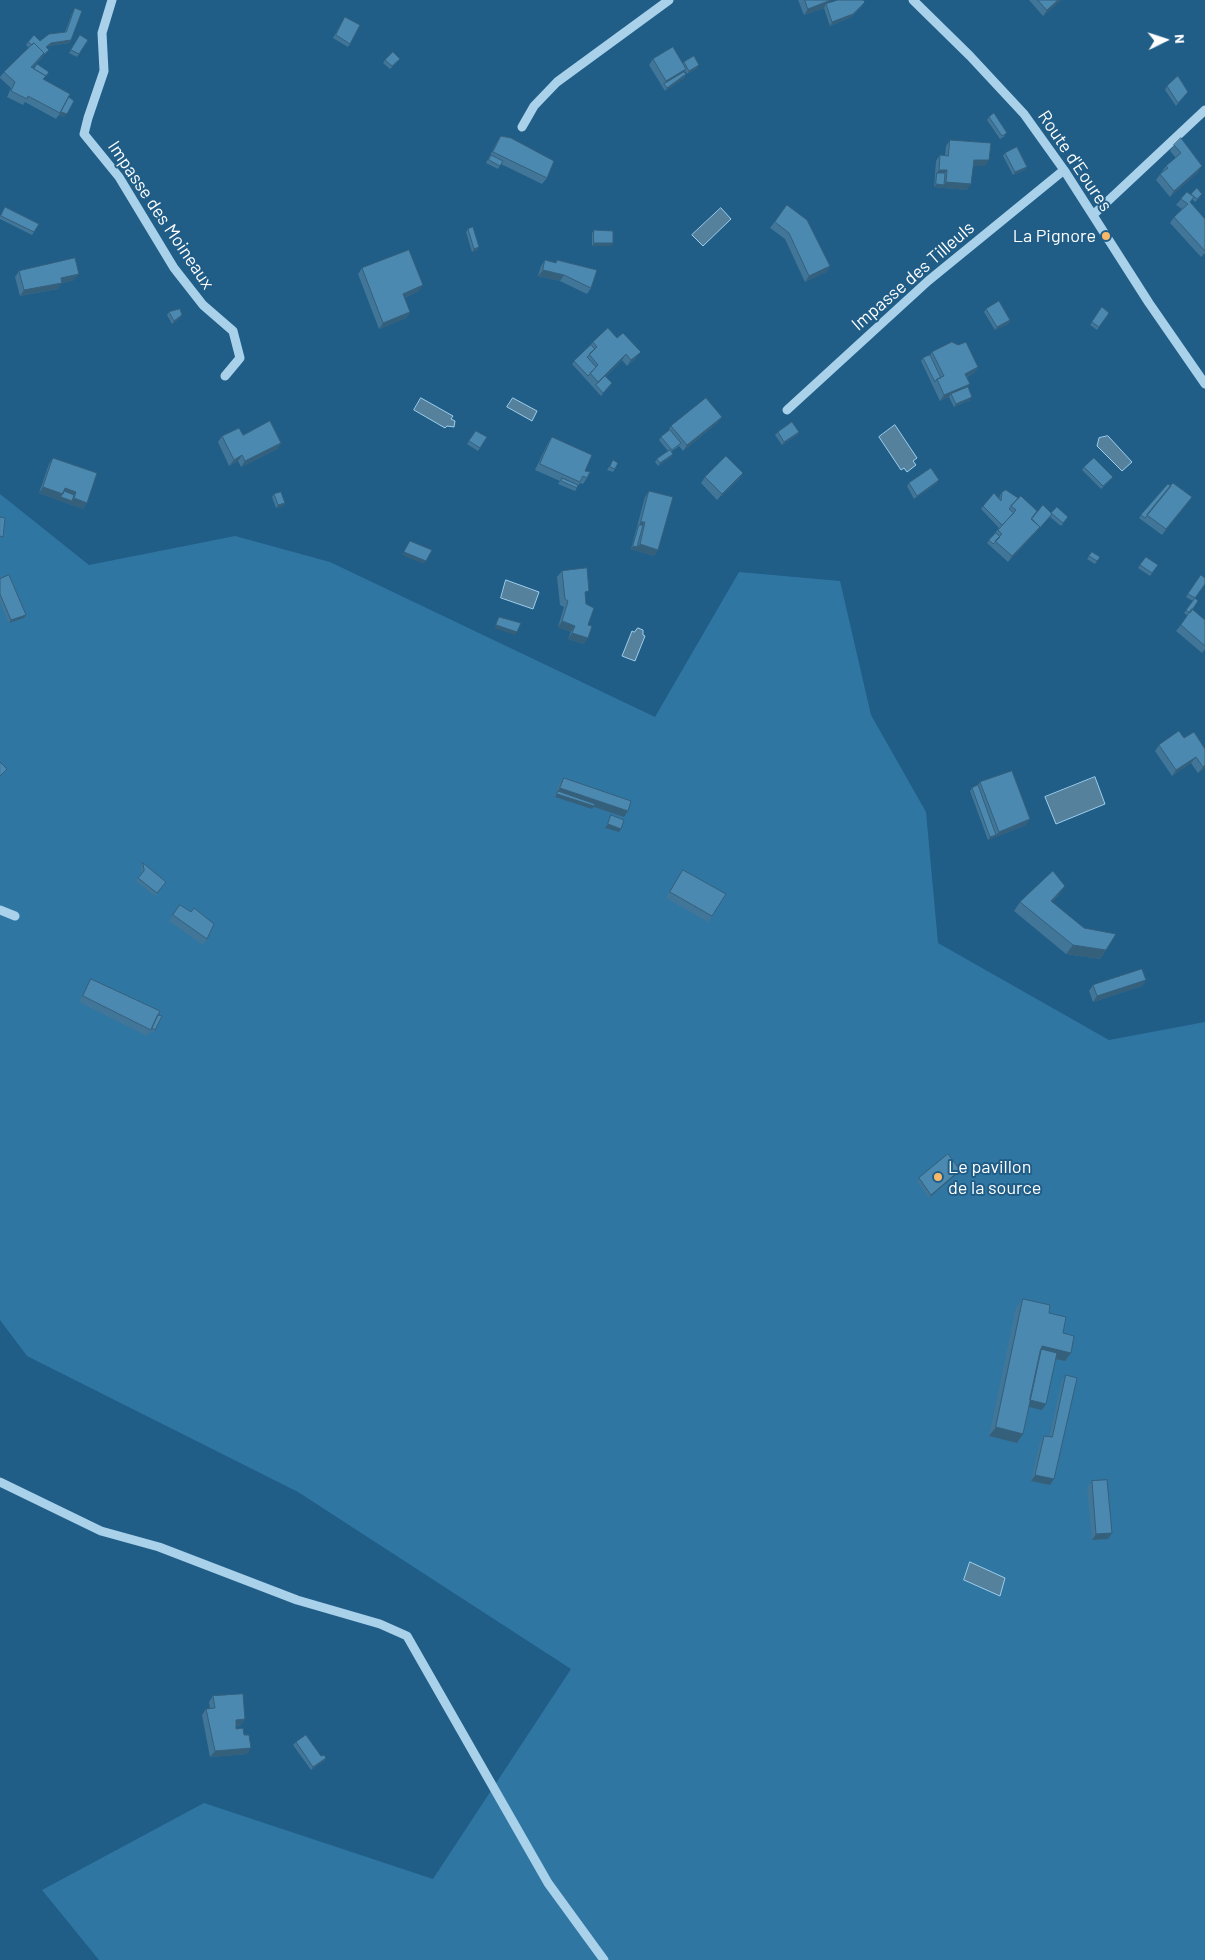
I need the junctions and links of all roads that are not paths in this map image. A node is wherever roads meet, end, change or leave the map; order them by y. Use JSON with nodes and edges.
{"nodes":[{"id":1,"x":112,"y":0,"type":"edge"},
{"id":2,"x":669,"y":0,"type":"edge"},
{"id":3,"x":913,"y":0,"type":"edge"},
{"id":4,"x":1205,"y":110,"type":"edge"},
{"id":5,"x":522,"y":127,"type":"dead end"},
{"id":6,"x":1064,"y":170,"type":"junction"},
{"id":7,"x":1093,"y":215,"type":"junction"},
{"id":8,"x":225,"y":376,"type":"dead end"},
{"id":9,"x":1205,"y":384,"type":"edge"},
{"id":10,"x":787,"y":410,"type":"dead end"},
{"id":11,"x":0,"y":910,"type":"edge"},
{"id":12,"x":15,"y":916,"type":"dead end"},
{"id":13,"x":0,"y":1482,"type":"edge"},
{"id":14,"x":604,"y":1960,"type":"edge"}],
"edges":[{"from":1,"to":8,"type":"street","name":"Impasse des Moineaux"},
{"from":2,"to":5,"type":"street"},
{"from":3,"to":6,"type":"street","name":"Route d'Eoures"},
{"from":4,"to":7,"type":"street"},
{"from":6,"to":7,"type":"street","name":"Route d'Eoures"},
{"from":6,"to":10,"type":"street","name":"Impasse des Tilleuls"},
{"from":7,"to":9,"type":"street","name":"Route d'Eoures"},
{"from":11,"to":12,"type":"street"},
{"from":13,"to":14,"type":"street"}]}
